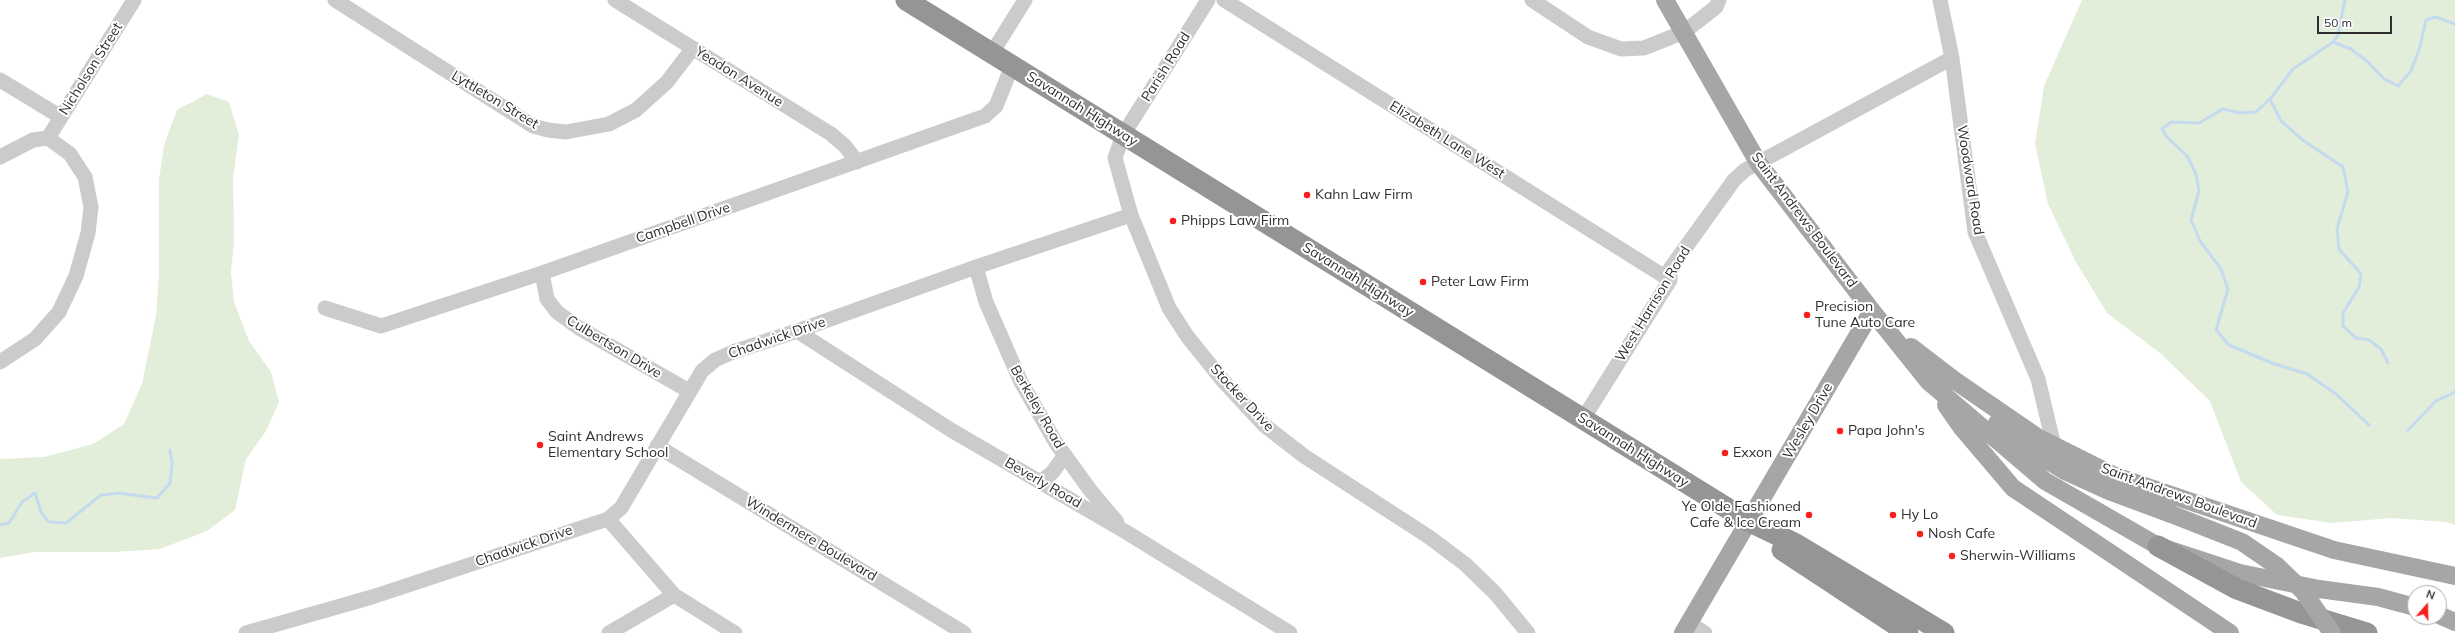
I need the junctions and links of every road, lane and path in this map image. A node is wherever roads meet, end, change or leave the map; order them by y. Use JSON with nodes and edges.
{"nodes":[{"id":1,"x":134,"y":0,"type":"edge"},
{"id":2,"x":335,"y":0,"type":"edge"},
{"id":3,"x":615,"y":0,"type":"edge"},
{"id":4,"x":906,"y":0,"type":"edge"},
{"id":5,"x":1025,"y":0,"type":"edge"},
{"id":6,"x":1208,"y":0,"type":"edge"},
{"id":7,"x":1224,"y":0,"type":"edge"},
{"id":8,"x":1532,"y":0,"type":"edge"},
{"id":9,"x":1665,"y":0,"type":"edge"},
{"id":10,"x":1719,"y":0,"type":"edge"},
{"id":11,"x":1940,"y":0,"type":"edge"},
{"id":12,"x":1684,"y":32,"type":"junction"},
{"id":13,"x":693,"y":48,"type":"junction"},
{"id":14,"x":992,"y":53,"type":"junction"},
{"id":15,"x":1952,"y":58,"type":"junction"},
{"id":16,"x":1012,"y":66,"type":"junction"},
{"id":17,"x":0,"y":80,"type":"edge"},
{"id":18,"x":61,"y":117,"type":"junction"},
{"id":19,"x":1123,"y":134,"type":"junction"},
{"id":20,"x":48,"y":138,"type":"junction"},
{"id":21,"x":0,"y":157,"type":"edge"},
{"id":22,"x":856,"y":162,"type":"junction"},
{"id":23,"x":1759,"y":164,"type":"junction"},
{"id":24,"x":1131,"y":215,"type":"junction"},
{"id":25,"x":976,"y":267,"type":"junction"},
{"id":26,"x":542,"y":273,"type":"junction"},
{"id":27,"x":1670,"y":280,"type":"junction"},
{"id":28,"x":325,"y":308,"type":"dead end"},
{"id":29,"x":1872,"y":311,"type":"junction"},
{"id":30,"x":797,"y":331,"type":"junction"},
{"id":31,"x":1890,"y":331,"type":"junction"},
{"id":32,"x":0,"y":362,"type":"edge"},
{"id":33,"x":1954,"y":380,"type":"junction"},
{"id":34,"x":1929,"y":382,"type":"junction"},
{"id":35,"x":689,"y":391,"type":"junction"},
{"id":36,"x":1583,"y":419,"type":"junction"},
{"id":37,"x":2050,"y":420,"type":"junction"},
{"id":38,"x":2037,"y":437,"type":"junction"},
{"id":39,"x":657,"y":446,"type":"junction"},
{"id":40,"x":2054,"y":446,"type":"junction"},
{"id":41,"x":1065,"y":455,"type":"junction"},
{"id":42,"x":1040,"y":482,"type":"junction"},
{"id":43,"x":608,"y":519,"type":"junction"},
{"id":44,"x":1748,"y":521,"type":"junction"},
{"id":45,"x":1126,"y":532,"type":"junction"},
{"id":46,"x":2158,"y":546,"type":"junction"},
{"id":47,"x":2455,"y":576,"type":"edge"},
{"id":48,"x":674,"y":595,"type":"junction"},
{"id":49,"x":2407,"y":605,"type":"edge"},
{"id":50,"x":1686,"y":628,"type":"edge"},
{"id":51,"x":246,"y":633,"type":"edge"},
{"id":52,"x":609,"y":633,"type":"edge"},
{"id":53,"x":735,"y":633,"type":"edge"},
{"id":54,"x":964,"y":633,"type":"edge"},
{"id":55,"x":1290,"y":633,"type":"edge"},
{"id":56,"x":1528,"y":633,"type":"edge"},
{"id":57,"x":1705,"y":633,"type":"edge"},
{"id":58,"x":1908,"y":633,"type":"edge"},
{"id":59,"x":1944,"y":633,"type":"edge"},
{"id":60,"x":2230,"y":633,"type":"edge"},
{"id":61,"x":2332,"y":633,"type":"edge"},
{"id":62,"x":2368,"y":633,"type":"edge"}],
"edges":[{"from":1,"to":18,"type":"street","name":"Nicholson Street"},
{"from":2,"to":13,"type":"street","name":"Lyttleton Street"},
{"from":3,"to":13,"type":"street","name":"Yeadon Avenue"},
{"from":4,"to":14,"type":"highway","name":"Savannah Highway"},
{"from":5,"to":14,"type":"street"},
{"from":6,"to":19,"type":"street","name":"Parish Road"},
{"from":7,"to":27,"type":"street","name":"Elizabeth Lane West"},
{"from":8,"to":12,"type":"street"},
{"from":9,"to":12,"type":"main road","name":"Saint Andrews Boulevard"},
{"from":10,"to":12,"type":"street"},
{"from":11,"to":15,"type":"street","name":"Woodward Road"},
{"from":12,"to":23,"type":"main road","name":"Saint Andrews Boulevard"},
{"from":13,"to":22,"type":"street","name":"Yeadon Avenue"},
{"from":14,"to":16,"type":"highway","name":"Savannah Highway"},
{"from":15,"to":23,"type":"street","name":"West Harrison Road"},
{"from":15,"to":37,"type":"street","name":"Woodward Road"},
{"from":16,"to":19,"type":"highway","name":"Savannah Highway"},
{"from":16,"to":22,"type":"street","name":"Campbell Drive"},
{"from":17,"to":18,"type":"street"},
{"from":18,"to":20,"type":"street","name":"Nicholson Street"},
{"from":19,"to":24,"type":"street","name":"Stocker Drive"},
{"from":19,"to":36,"type":"highway","name":"Savannah Highway"},
{"from":20,"to":21,"type":"street"},
{"from":20,"to":32,"type":"street"},
{"from":22,"to":26,"type":"street","name":"Campbell Drive"},
{"from":23,"to":27,"type":"street","name":"West Harrison Road"},
{"from":23,"to":29,"type":"main road","name":"Saint Andrews Boulevard"},
{"from":24,"to":25,"type":"street","name":"Chadwick Drive"},
{"from":24,"to":56,"type":"street","name":"Stocker Drive"},
{"from":25,"to":30,"type":"street","name":"Chadwick Drive"},
{"from":25,"to":41,"type":"street","name":"Berkeley Road"},
{"from":26,"to":28,"type":"street","name":"Campbell Drive"},
{"from":26,"to":35,"type":"street","name":"Culbertson Drive"},
{"from":27,"to":36,"type":"street","name":"West Harrison Road"},
{"from":29,"to":31,"type":"main road","name":"Saint Andrews Boulevard"},
{"from":29,"to":44,"type":"main road","name":"Wesley Drive"},
{"from":30,"to":35,"type":"street","name":"Chadwick Drive"},
{"from":30,"to":42,"type":"street","name":"Beverly Road"},
{"from":31,"to":33,"type":"main road","name":"Saint Andrews Boulevard"},
{"from":31,"to":34,"type":"main road","name":"Saint Andrews Boulevard"},
{"from":33,"to":38,"type":"main road","name":"Saint Andrews Boulevard"},
{"from":33,"to":61,"type":"main road","bridge":true},
{"from":34,"to":46,"type":"main road","name":"Saint Andrews Boulevard"},
{"from":34,"to":60,"type":"main road"},
{"from":35,"to":39,"type":"street","name":"Chadwick Drive"},
{"from":36,"to":44,"type":"highway","name":"Savannah Highway"},
{"from":37,"to":38,"type":"street"},
{"from":37,"to":40,"type":"street","name":"Woodward Road"},
{"from":38,"to":40,"type":"main road","name":"Saint Andrews Boulevard"},
{"from":39,"to":43,"type":"street","name":"Chadwick Drive"},
{"from":39,"to":54,"type":"street","name":"Windermere Boulevard"},
{"from":40,"to":47,"type":"main road","name":"Saint Andrews Boulevard"},
{"from":41,"to":42,"type":"street"},
{"from":41,"to":45,"type":"street","name":"Berkeley Road"},
{"from":42,"to":45,"type":"street","name":"Beverly Road"},
{"from":43,"to":48,"type":"street"},
{"from":43,"to":51,"type":"street","name":"Chadwick Drive"},
{"from":44,"to":50,"type":"main road","name":"Wesley Drive"},
{"from":44,"to":58,"type":"highway","name":"Savannah Highway"},
{"from":44,"to":59,"type":"highway","name":"Savannah Highway"},
{"from":45,"to":55,"type":"street","name":"Beverly Road"},
{"from":46,"to":49,"type":"main road","name":"Saint Andrews Boulevard"},
{"from":46,"to":62,"type":"highway"},
{"from":48,"to":52,"type":"street"},
{"from":48,"to":53,"type":"street"},
{"from":50,"to":57,"type":"street"}]}
